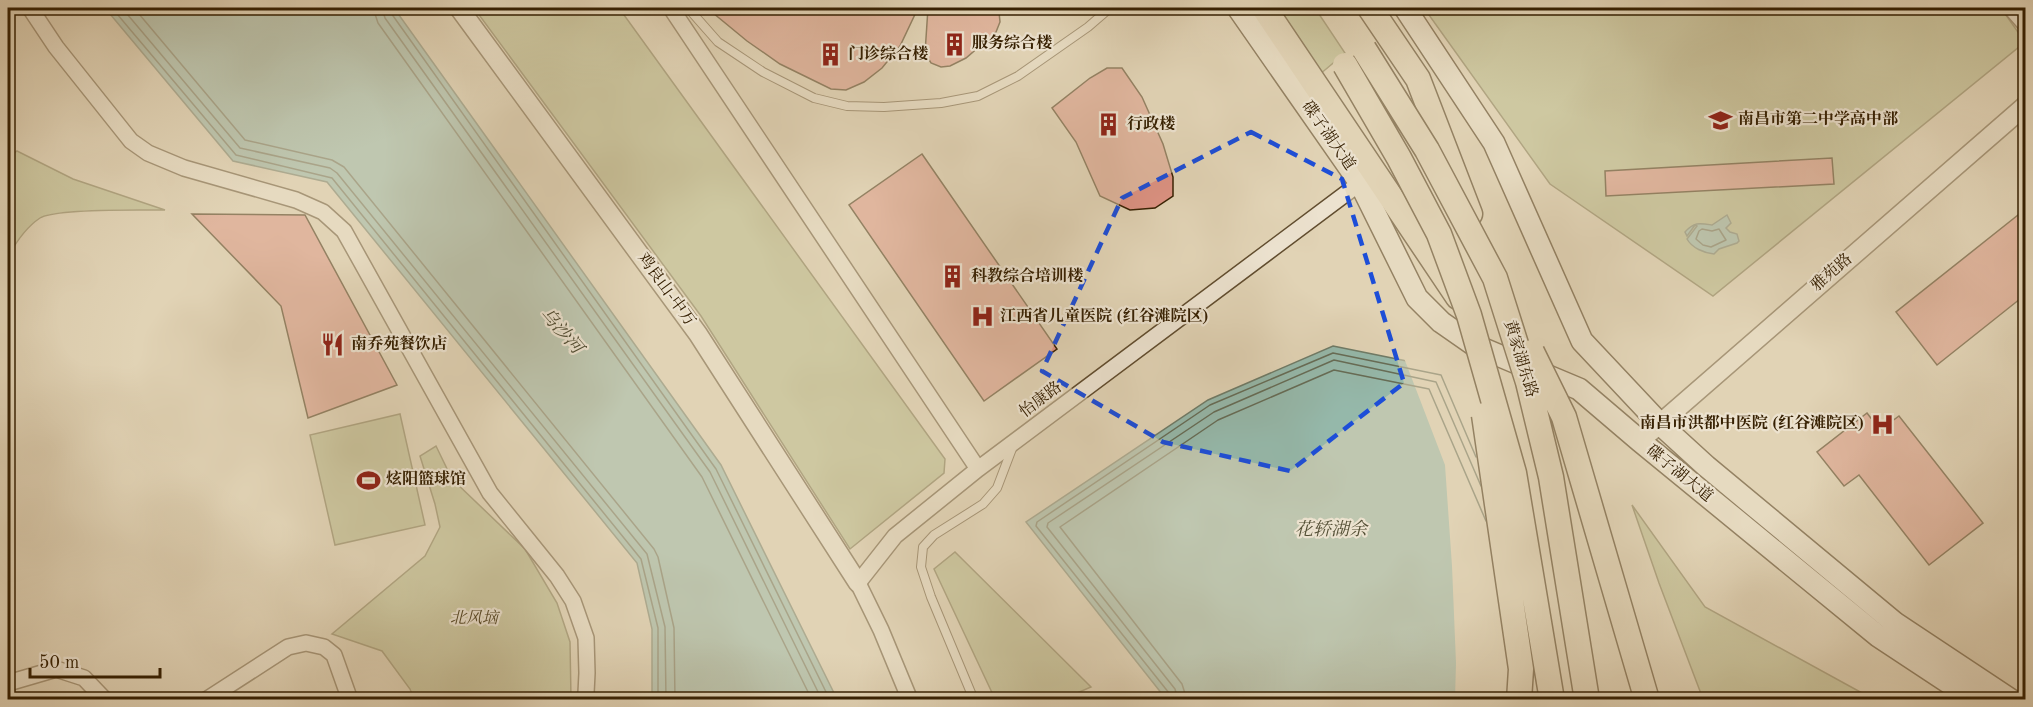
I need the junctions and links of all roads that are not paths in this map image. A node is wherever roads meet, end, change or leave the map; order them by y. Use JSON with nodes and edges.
{"nodes":[{"id":1,"x":30,"y":8,"type":"edge"},
{"id":2,"x":459,"y":8,"type":"edge"},
{"id":3,"x":671,"y":8,"type":"edge"},
{"id":4,"x":688,"y":8,"type":"edge"},
{"id":5,"x":1110,"y":8,"type":"edge"},
{"id":6,"x":1238,"y":8,"type":"edge"},
{"id":7,"x":1264,"y":8,"type":"edge"},
{"id":8,"x":1370,"y":8,"type":"edge"},
{"id":9,"x":1405,"y":8,"type":"edge"},
{"id":10,"x":2011,"y":8,"type":"edge"},
{"id":11,"x":2025,"y":25,"type":"edge"},
{"id":12,"x":2025,"y":105,"type":"edge"},
{"id":13,"x":1360,"y":183,"type":"junction"},
{"id":14,"x":1495,"y":278,"type":"junction"},
{"id":15,"x":1469,"y":315,"type":"junction"},
{"id":16,"x":1660,"y":424,"type":"junction"},
{"id":17,"x":1640,"y":441,"type":"junction"},
{"id":18,"x":1015,"y":442,"type":"junction"},
{"id":19,"x":978,"y":469,"type":"junction"},
{"id":20,"x":858,"y":583,"type":"junction"},
{"id":21,"x":8,"y":683,"type":"edge"},
{"id":22,"x":105,"y":699,"type":"edge"},
{"id":23,"x":206,"y":699,"type":"edge"},
{"id":24,"x":350,"y":699,"type":"edge"},
{"id":25,"x":583,"y":699,"type":"edge"},
{"id":26,"x":910,"y":699,"type":"edge"},
{"id":27,"x":975,"y":699,"type":"edge"},
{"id":28,"x":1519,"y":699,"type":"edge"},
{"id":29,"x":1552,"y":699,"type":"edge"},
{"id":30,"x":1587,"y":699,"type":"edge"},
{"id":31,"x":1647,"y":699,"type":"edge"},
{"id":32,"x":1975,"y":699,"type":"edge"},
{"id":33,"x":2012,"y":699,"type":"edge"}],
"edges":[{"from":1,"to":25,"type":"street"},
{"from":2,"to":20,"type":"street","name":"鸡良山-中万"},
{"from":3,"to":19,"type":"street"},
{"from":4,"to":5,"type":"lane"},
{"from":6,"to":13,"type":"main road","name":"碟子湖大道"},
{"from":7,"to":15,"type":"highway","bridge":true},
{"from":8,"to":14,"type":"highway","bridge":true},
{"from":9,"to":16,"type":"main road","name":"碟子湖大道"},
{"from":10,"to":11,"type":"street"},
{"from":12,"to":16,"type":"street","name":"雅苑路"},
{"from":13,"to":17,"type":"main road","name":"碟子湖大道"},
{"from":13,"to":18,"type":"street","name":"怡康路"},
{"from":14,"to":15,"type":"highway","name":"黄家湖东路","bridge":true},
{"from":14,"to":30,"type":"highway","name":"黄家湖东路","bridge":true},
{"from":14,"to":31,"type":"highway","bridge":true},
{"from":15,"to":28,"type":"highway","bridge":true},
{"from":15,"to":29,"type":"highway","bridge":true},
{"from":16,"to":17,"type":"street","name":"雅苑路"},
{"from":16,"to":33,"type":"main road","name":"碟子湖大道"},
{"from":17,"to":32,"type":"main road","name":"碟子湖大道"},
{"from":18,"to":19,"type":"street","name":"怡康路"},
{"from":18,"to":27,"type":"lane"},
{"from":19,"to":20,"type":"street","name":"怡康路"},
{"from":20,"to":26,"type":"street"},
{"from":21,"to":22,"type":"street"},
{"from":23,"to":24,"type":"street"}]}
